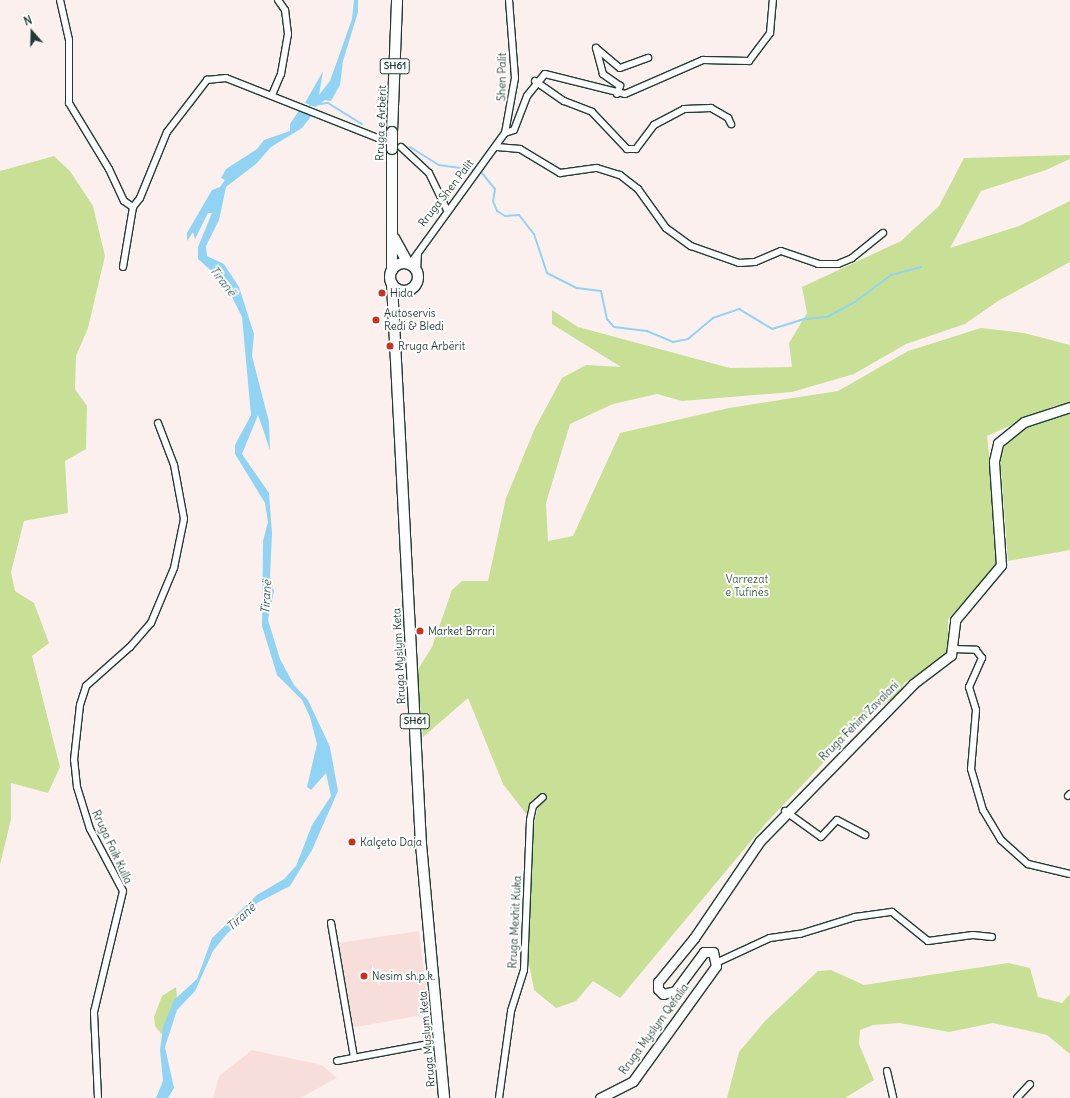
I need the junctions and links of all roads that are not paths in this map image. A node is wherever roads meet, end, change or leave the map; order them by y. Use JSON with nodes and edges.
{"nodes":[{"id":1,"x":60,"y":0,"type":"edge"},
{"id":2,"x":278,"y":0,"type":"edge"},
{"id":3,"x":397,"y":0,"type":"edge"},
{"id":4,"x":509,"y":0,"type":"edge"},
{"id":5,"x":773,"y":0,"type":"edge"},
{"id":6,"x":648,"y":58,"type":"dead end"},
{"id":7,"x":535,"y":82,"type":"junction"},
{"id":8,"x":617,"y":94,"type":"junction"},
{"id":9,"x":272,"y":96,"type":"junction"},
{"id":10,"x":731,"y":124,"type":"dead end"},
{"id":11,"x":505,"y":133,"type":"junction"},
{"id":12,"x":393,"y":143,"type":"junction"},
{"id":13,"x":496,"y":149,"type":"junction"},
{"id":14,"x":132,"y":207,"type":"junction"},
{"id":15,"x":447,"y":210,"type":"junction"},
{"id":16,"x":390,"y":222,"type":"junction"},
{"id":17,"x":883,"y":233,"type":"dead end"},
{"id":18,"x":418,"y":252,"type":"junction"},
{"id":19,"x":411,"y":266,"type":"junction"},
{"id":20,"x":123,"y":267,"type":"dead end"},
{"id":21,"x":392,"y":270,"type":"junction"},
{"id":22,"x":392,"y":284,"type":"junction"},
{"id":23,"x":407,"y":290,"type":"junction"},
{"id":24,"x":394,"y":308,"type":"junction"},
{"id":25,"x":1070,"y":407,"type":"edge"},
{"id":26,"x":158,"y":423,"type":"dead end"},
{"id":27,"x":953,"y":649,"type":"junction"},
{"id":28,"x":543,"y":797,"type":"dead end"},
{"id":29,"x":786,"y":810,"type":"junction"},
{"id":30,"x":865,"y":835,"type":"dead end"},
{"id":31,"x":1042,"y":869,"type":"junction"},
{"id":32,"x":1070,"y":869,"type":"edge"},
{"id":33,"x":1070,"y":874,"type":"edge"},
{"id":34,"x":331,"y":923,"type":"dead end"},
{"id":35,"x":992,"y":937,"type":"dead end"},
{"id":36,"x":718,"y":962,"type":"junction"},
{"id":37,"x":439,"y":1042,"type":"junction"},
{"id":38,"x":354,"y":1058,"type":"junction"},
{"id":39,"x":337,"y":1061,"type":"dead end"},
{"id":40,"x":887,"y":1071,"type":"dead end"},
{"id":41,"x":1030,"y":1084,"type":"dead end"},
{"id":42,"x":98,"y":1098,"type":"edge"},
{"id":43,"x":444,"y":1098,"type":"edge"},
{"id":44,"x":499,"y":1098,"type":"edge"},
{"id":45,"x":600,"y":1098,"type":"edge"},
{"id":46,"x":893,"y":1098,"type":"edge"},
{"id":47,"x":1016,"y":1098,"type":"edge"}],
"edges":[{"from":1,"to":14,"type":"street"},
{"from":2,"to":9,"type":"street"},
{"from":3,"to":12,"type":"main road","name":"Rruga e Arbërit","number":"SH61"},
{"from":4,"to":11,"type":"street","name":"Shen Palit"},
{"from":5,"to":8,"type":"street"},
{"from":6,"to":8,"type":"street"},
{"from":7,"to":8,"type":"street"},
{"from":7,"to":10,"type":"street"},
{"from":7,"to":11,"type":"street"},
{"from":9,"to":12,"type":"street"},
{"from":9,"to":14,"type":"street"},
{"from":11,"to":13,"type":"street","name":"Shen Palit"},
{"from":12,"to":15,"type":"street"},
{"from":12,"to":16,"type":"main road","name":"Rruga e Arbërit","number":"SH61"},
{"from":13,"to":15,"type":"street","name":"Rruga Shen Palit"},
{"from":13,"to":17,"type":"street"},
{"from":14,"to":20,"type":"street"},
{"from":15,"to":18,"type":"street","name":"Rruga Shen Palit"},
{"from":16,"to":19,"type":"main road","name":"Rruga e Arbërit","number":"SH61"},
{"from":16,"to":21,"type":"main road","name":"Rruga e Arbërit","number":"SH61"},
{"from":18,"to":19,"type":"street","name":"Rruga Shen Palit"},
{"from":18,"to":19,"type":"street"},
{"from":19,"to":21,"type":"main road"},
{"from":19,"to":23,"type":"main road"},
{"from":21,"to":22,"type":"main road","number":"SH61"},
{"from":22,"to":23,"type":"main road"},
{"from":22,"to":24,"type":"main road","name":"Rruga Myslym Keta","number":"SH61"},
{"from":23,"to":24,"type":"main road"},
{"from":24,"to":37,"type":"main road","name":"Rruga Myslym Keta","number":"SH61"},
{"from":25,"to":27,"type":"street"},
{"from":26,"to":42,"type":"street","name":"Rruga Faik Kulla"},
{"from":27,"to":29,"type":"street","name":"Rruga Fehim Zavalani"},
{"from":27,"to":31,"type":"street"},
{"from":28,"to":44,"type":"street","name":"Rruga Mexhit Kuka"},
{"from":29,"to":30,"type":"street"},
{"from":29,"to":36,"type":"street","name":"Rruga Fehim Zavalani"},
{"from":31,"to":32,"type":"street"},
{"from":31,"to":33,"type":"street"},
{"from":34,"to":38,"type":"street"},
{"from":35,"to":36,"type":"street"},
{"from":36,"to":45,"type":"street","name":"Rruga Myslym Qefalia"},
{"from":37,"to":38,"type":"street"},
{"from":37,"to":43,"type":"main road","name":"Rruga Myslym Keta","number":"SH61"},
{"from":38,"to":39,"type":"street"},
{"from":40,"to":46,"type":"street"},
{"from":41,"to":47,"type":"street"}]}
